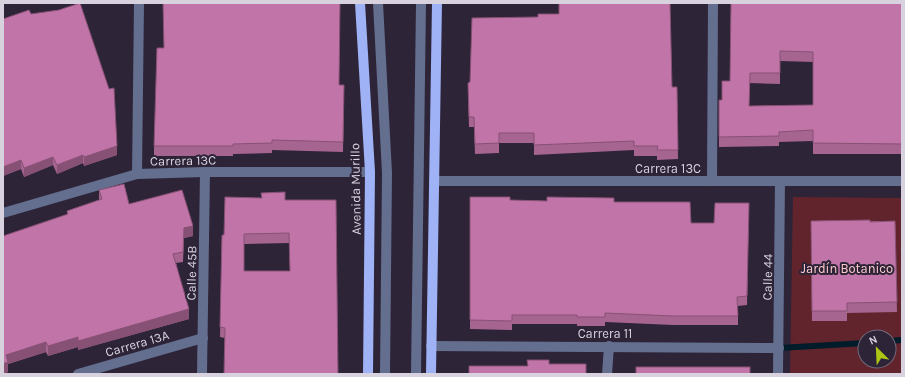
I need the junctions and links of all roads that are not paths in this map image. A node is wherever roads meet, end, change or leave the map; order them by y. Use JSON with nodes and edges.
{"nodes":[{"id":1,"x":139,"y":3,"type":"edge"},
{"id":2,"x":360,"y":3,"type":"edge"},
{"id":3,"x":378,"y":3,"type":"edge"},
{"id":4,"x":422,"y":3,"type":"edge"},
{"id":5,"x":437,"y":3,"type":"edge"},
{"id":6,"x":713,"y":3,"type":"edge"},
{"id":7,"x":205,"y":172,"type":"junction"},
{"id":8,"x":370,"y":172,"type":"junction"},
{"id":9,"x":137,"y":174,"type":"junction"},
{"id":10,"x":434,"y":181,"type":"junction"},
{"id":11,"x":712,"y":181,"type":"junction"},
{"id":12,"x":780,"y":181,"type":"junction"},
{"id":13,"x":902,"y":181,"type":"edge"},
{"id":14,"x":3,"y":213,"type":"edge"},
{"id":15,"x":203,"y":338,"type":"junction"},
{"id":16,"x":431,"y":346,"type":"junction"},
{"id":17,"x":609,"y":346,"type":"junction"},
{"id":18,"x":779,"y":348,"type":"junction"},
{"id":19,"x":78,"y":374,"type":"edge"},
{"id":20,"x":202,"y":374,"type":"edge"},
{"id":21,"x":368,"y":374,"type":"edge"},
{"id":22,"x":385,"y":374,"type":"edge"},
{"id":23,"x":416,"y":374,"type":"edge"},
{"id":24,"x":431,"y":374,"type":"edge"},
{"id":25,"x":607,"y":374,"type":"edge"},
{"id":26,"x":778,"y":374,"type":"edge"}],
"edges":[{"from":1,"to":9,"type":"street"},
{"from":2,"to":8,"type":"main road","name":"Avenida Murillo"},
{"from":3,"to":22,"type":"street"},
{"from":4,"to":23,"type":"street"},
{"from":5,"to":10,"type":"main road"},
{"from":6,"to":11,"type":"street"},
{"from":7,"to":8,"type":"street","name":"Carrera 13C"},
{"from":7,"to":9,"type":"street","name":"Carrera 13C"},
{"from":7,"to":15,"type":"street","name":"Calle 45B"},
{"from":8,"to":21,"type":"main road","name":"Avenida Murillo"},
{"from":9,"to":14,"type":"street","name":"Carrera 13C"},
{"from":10,"to":11,"type":"street","name":"Carrera 13C"},
{"from":10,"to":16,"type":"main road"},
{"from":11,"to":12,"type":"street","name":"Carrera 13C"},
{"from":12,"to":13,"type":"street","name":"Carrera 13C"},
{"from":12,"to":18,"type":"street","name":"Calle 44"},
{"from":15,"to":19,"type":"street","name":"Carrera 13A"},
{"from":15,"to":20,"type":"street","name":"Calle 45B"},
{"from":16,"to":17,"type":"street","name":"Carrera 11"},
{"from":16,"to":24,"type":"main road"},
{"from":17,"to":18,"type":"street","name":"Carrera 11"},
{"from":17,"to":25,"type":"street"},
{"from":18,"to":26,"type":"street","name":"Calle 44"}]}
